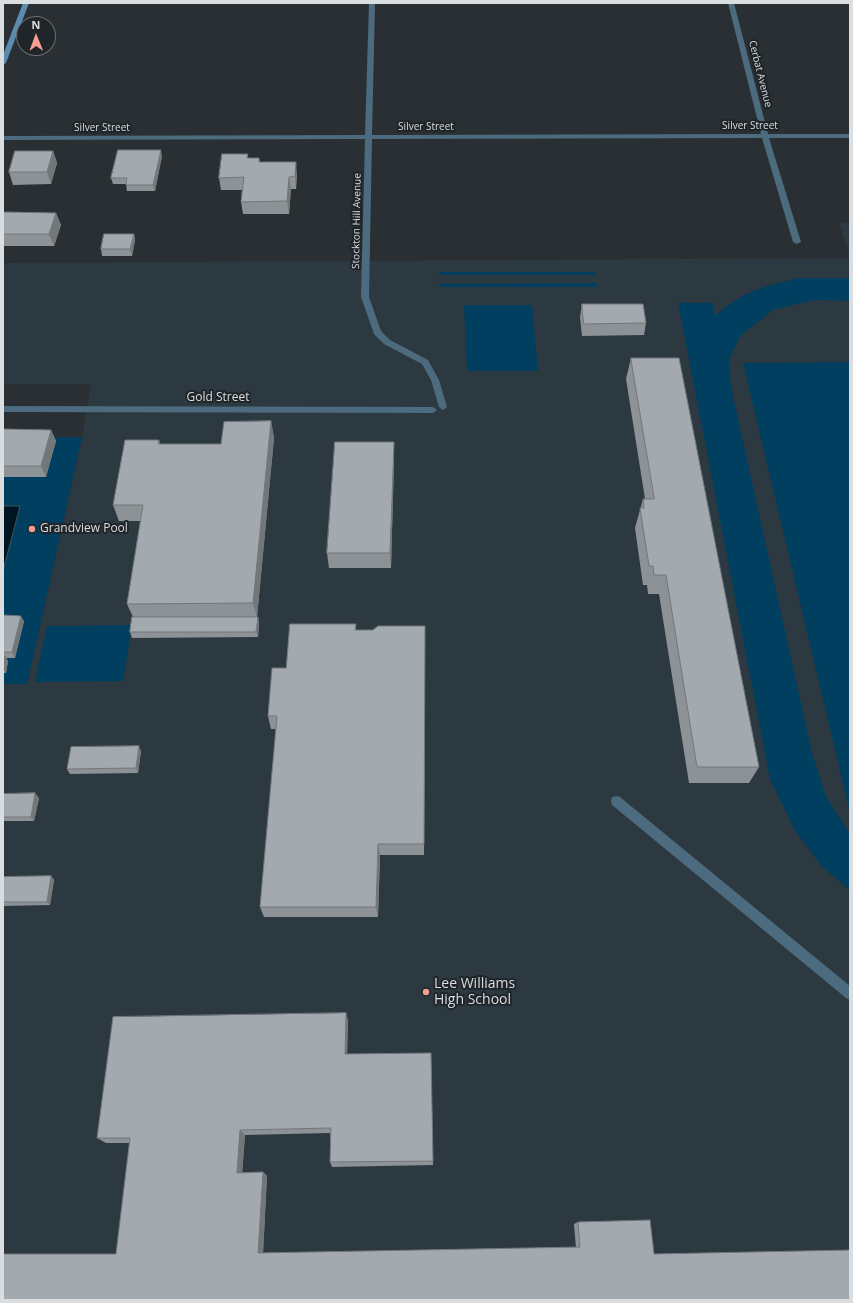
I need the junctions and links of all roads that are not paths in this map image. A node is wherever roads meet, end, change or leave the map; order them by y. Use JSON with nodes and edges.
{"nodes":[{"id":1,"x":26,"y":3,"type":"edge"},
{"id":2,"x":372,"y":3,"type":"edge"},
{"id":3,"x":731,"y":3,"type":"edge"},
{"id":4,"x":3,"y":63,"type":"edge"},
{"id":5,"x":765,"y":136,"type":"junction"},
{"id":6,"x":850,"y":136,"type":"edge"},
{"id":7,"x":369,"y":137,"type":"junction"},
{"id":8,"x":3,"y":138,"type":"edge"},
{"id":9,"x":797,"y":242,"type":"dead end"},
{"id":10,"x":444,"y":406,"type":"dead end"},
{"id":11,"x":3,"y":409,"type":"edge"},
{"id":12,"x":433,"y":410,"type":"dead end"},
{"id":13,"x":616,"y":801,"type":"dead end"},
{"id":14,"x":850,"y":994,"type":"edge"}],
"edges":[{"from":1,"to":4,"type":"main road"},
{"from":2,"to":7,"type":"street","name":"Stockton Hill Avenue"},
{"from":3,"to":5,"type":"street","name":"Cerbat Avenue"},
{"from":5,"to":6,"type":"street","name":"Silver Street"},
{"from":5,"to":7,"type":"street","name":"Silver Street"},
{"from":5,"to":9,"type":"street","name":"Cerbat Avenue"},
{"from":7,"to":8,"type":"street","name":"Silver Street"},
{"from":7,"to":10,"type":"street","name":"Stockton Hill Avenue"},
{"from":11,"to":12,"type":"street","name":"Gold Street"},
{"from":13,"to":14,"type":"street"}]}
